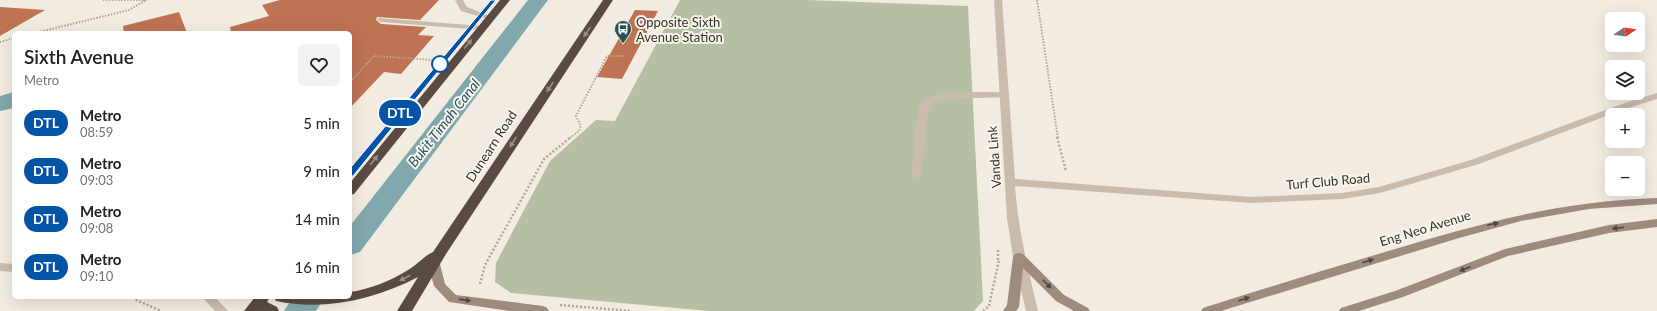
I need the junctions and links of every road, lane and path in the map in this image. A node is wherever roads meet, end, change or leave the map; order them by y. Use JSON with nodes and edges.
{"nodes":[{"id":1,"x":103,"y":0,"type":"edge"},
{"id":2,"x":146,"y":0,"type":"edge"},
{"id":3,"x":458,"y":0,"type":"edge"},
{"id":4,"x":505,"y":0,"type":"edge"},
{"id":5,"x":608,"y":0,"type":"edge"},
{"id":6,"x":998,"y":0,"type":"edge"},
{"id":7,"x":1037,"y":0,"type":"edge"},
{"id":8,"x":491,"y":18,"type":"junction"},
{"id":9,"x":381,"y":20,"type":"dead end"},
{"id":10,"x":483,"y":28,"type":"junction"},
{"id":11,"x":43,"y":31,"type":"edge"},
{"id":12,"x":12,"y":39,"type":"edge"},
{"id":13,"x":0,"y":42,"type":"edge"},
{"id":14,"x":626,"y":56,"type":"dead end"},
{"id":15,"x":454,"y":61,"type":"junction"},
{"id":16,"x":352,"y":80,"type":"edge"},
{"id":17,"x":1004,"y":96,"type":"junction"},
{"id":18,"x":1657,"y":96,"type":"edge"},
{"id":19,"x":917,"y":176,"type":"dead end"},
{"id":20,"x":1010,"y":182,"type":"junction"},
{"id":21,"x":1070,"y":187,"type":"junction"},
{"id":22,"x":352,"y":188,"type":"edge"},
{"id":23,"x":1657,"y":201,"type":"edge"},
{"id":24,"x":1657,"y":223,"type":"edge"},
{"id":25,"x":441,"y":251,"type":"junction"},
{"id":26,"x":1019,"y":257,"type":"junction"},
{"id":27,"x":434,"y":264,"type":"junction"},
{"id":28,"x":0,"y":267,"type":"edge"},
{"id":29,"x":12,"y":268,"type":"edge"},
{"id":30,"x":485,"y":288,"type":"dead end"},
{"id":31,"x":352,"y":296,"type":"edge"},
{"id":32,"x":134,"y":299,"type":"edge"},
{"id":33,"x":210,"y":299,"type":"edge"},
{"id":34,"x":296,"y":299,"type":"edge"},
{"id":35,"x":341,"y":299,"type":"edge"},
{"id":36,"x":257,"y":304,"type":"edge"},
{"id":37,"x":560,"y":305,"type":"dead end"},
{"id":38,"x":161,"y":311,"type":"edge"},
{"id":39,"x":222,"y":311,"type":"edge"},
{"id":40,"x":272,"y":311,"type":"edge"},
{"id":41,"x":404,"y":311,"type":"edge"},
{"id":42,"x":543,"y":311,"type":"edge"},
{"id":43,"x":631,"y":311,"type":"edge"},
{"id":44,"x":1009,"y":311,"type":"edge"},
{"id":45,"x":1032,"y":311,"type":"edge"},
{"id":46,"x":1084,"y":311,"type":"edge"},
{"id":47,"x":1207,"y":311,"type":"edge"},
{"id":48,"x":1345,"y":311,"type":"edge"}],
"edges":[{"from":1,"to":2,"type":"path"},
{"from":2,"to":11,"type":"path"},
{"from":3,"to":8,"type":"street"},
{"from":4,"to":8,"type":"highway"},
{"from":5,"to":25,"type":"highway","name":"Dunearn Road","one_way":true},
{"from":6,"to":17,"type":"street","name":"Vanda Link"},
{"from":7,"to":21,"type":"path"},
{"from":8,"to":10,"type":"highway"},
{"from":9,"to":10,"type":"street"},
{"from":15,"to":10,"type":"highway","one_way":true},
{"from":12,"to":13,"type":"path"},
{"from":14,"to":30,"type":"path"},
{"from":15,"to":16,"type":"path"},
{"from":22,"to":15,"type":"highway","one_way":true},
{"from":17,"to":19,"type":"street"},
{"from":17,"to":20,"type":"street","name":"Vanda Link"},
{"from":18,"to":21,"type":"street","name":"Turf Club Road"},
{"from":20,"to":21,"type":"street","name":"Turf Club Road"},
{"from":20,"to":26,"type":"street","name":"Vanda Link"},
{"from":47,"to":23,"type":"main road","name":"Eng Neo Avenue","one_way":true},
{"from":24,"to":48,"type":"main road","one_way":true},
{"from":25,"to":27,"type":"highway","name":"Dunearn Road"},
{"from":25,"to":31,"type":"highway","one_way":true},
{"from":26,"to":44,"type":"main road"},
{"from":26,"to":45,"type":"street","name":"Vanda Link"},
{"from":26,"to":46,"type":"main road","one_way":true},
{"from":27,"to":41,"type":"highway","name":"Dunearn Road"},
{"from":27,"to":42,"type":"main road","one_way":true},
{"from":28,"to":29,"type":"street"},
{"from":32,"to":38,"type":"path"},
{"from":33,"to":39,"type":"street"},
{"from":35,"to":34,"type":"highway","one_way":true},
{"from":36,"to":40,"type":"highway"},
{"from":37,"to":43,"type":"path"}]}
